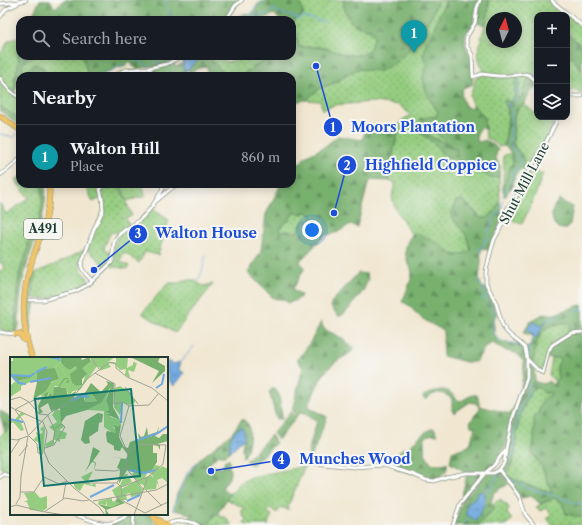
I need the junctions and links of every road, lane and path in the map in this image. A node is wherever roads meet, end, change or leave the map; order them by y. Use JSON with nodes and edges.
{"nodes":[{"id":1,"x":26,"y":0,"type":"edge"},
{"id":2,"x":242,"y":0,"type":"edge"},
{"id":3,"x":480,"y":0,"type":"edge"},
{"id":4,"x":552,"y":0,"type":"edge"},
{"id":5,"x":0,"y":4,"type":"edge"},
{"id":6,"x":13,"y":4,"type":"junction"},
{"id":7,"x":229,"y":16,"type":"edge"},
{"id":8,"x":0,"y":17,"type":"edge"},
{"id":9,"x":582,"y":26,"type":"edge"},
{"id":10,"x":174,"y":60,"type":"edge"},
{"id":11,"x":149,"y":68,"type":"junction"},
{"id":12,"x":121,"y":72,"type":"edge"},
{"id":13,"x":152,"y":72,"type":"edge"},
{"id":14,"x":0,"y":78,"type":"edge"},
{"id":15,"x":534,"y":79,"type":"edge"},
{"id":16,"x":16,"y":96,"type":"edge"},
{"id":17,"x":570,"y":96,"type":"edge"},
{"id":18,"x":582,"y":96,"type":"edge"},
{"id":19,"x":0,"y":112,"type":"edge"},
{"id":20,"x":0,"y":116,"type":"edge"},
{"id":21,"x":556,"y":120,"type":"edge"},
{"id":22,"x":16,"y":124,"type":"edge"},
{"id":23,"x":16,"y":127,"type":"edge"},
{"id":24,"x":16,"y":162,"type":"edge"},
{"id":25,"x":0,"y":175,"type":"edge"},
{"id":26,"x":47,"y":188,"type":"edge"},
{"id":27,"x":48,"y":188,"type":"edge"},
{"id":28,"x":100,"y":188,"type":"edge"},
{"id":29,"x":163,"y":188,"type":"edge"},
{"id":30,"x":171,"y":188,"type":"edge"},
{"id":31,"x":156,"y":201,"type":"junction"},
{"id":32,"x":92,"y":281,"type":"junction"},
{"id":33,"x":25,"y":293,"type":"junction"},
{"id":34,"x":29,"y":300,"type":"junction"},
{"id":35,"x":24,"y":306,"type":"junction"},
{"id":36,"x":22,"y":328,"type":"junction"},
{"id":37,"x":0,"y":332,"type":"edge"},
{"id":38,"x":582,"y":332,"type":"edge"},
{"id":39,"x":16,"y":334,"type":"junction"},
{"id":40,"x":24,"y":340,"type":"junction"},
{"id":41,"x":29,"y":357,"type":"edge"},
{"id":42,"x":32,"y":357,"type":"edge"},
{"id":43,"x":528,"y":360,"type":"junction"},
{"id":44,"x":506,"y":449,"type":"junction"},
{"id":45,"x":314,"y":463,"type":"dead end"},
{"id":46,"x":499,"y":470,"type":"junction"},
{"id":47,"x":485,"y":472,"type":"junction"},
{"id":48,"x":0,"y":477,"type":"edge"},
{"id":49,"x":10,"y":477,"type":"edge"},
{"id":50,"x":76,"y":515,"type":"edge"},
{"id":51,"x":128,"y":515,"type":"edge"},
{"id":52,"x":134,"y":515,"type":"edge"},
{"id":53,"x":153,"y":515,"type":"edge"},
{"id":54,"x":157,"y":515,"type":"edge"},
{"id":55,"x":163,"y":524,"type":"edge"},
{"id":56,"x":133,"y":525,"type":"edge"},
{"id":57,"x":198,"y":525,"type":"edge"},
{"id":58,"x":453,"y":525,"type":"edge"},
{"id":59,"x":534,"y":525,"type":"edge"}],
"edges":[{"from":1,"to":6,"type":"street"},
{"from":2,"to":7,"type":"street"},
{"from":3,"to":15,"type":"street"},
{"from":4,"to":9,"type":"street"},
{"from":5,"to":6,"type":"street"},
{"from":6,"to":8,"type":"street"},
{"from":10,"to":11,"type":"street"},
{"from":11,"to":12,"type":"street"},
{"from":11,"to":13,"type":"street"},
{"from":14,"to":16,"type":"street"},
{"from":17,"to":18,"type":"street"},
{"from":19,"to":22,"type":"highway"},
{"from":20,"to":23,"type":"highway"},
{"from":21,"to":43,"type":"street","name":"Shut Mill Lane"},
{"from":24,"to":25,"type":"street"},
{"from":26,"to":36,"type":"highway","number":"A491"},
{"from":27,"to":33,"type":"highway","number":"A491"},
{"from":28,"to":32,"type":"street"},
{"from":29,"to":31,"type":"street"},
{"from":30,"to":31,"type":"street"},
{"from":31,"to":32,"type":"street"},
{"from":32,"to":34,"type":"street"},
{"from":33,"to":34,"type":"highway"},
{"from":33,"to":35,"type":"highway","number":"A491"},
{"from":34,"to":35,"type":"highway"},
{"from":35,"to":42,"type":"highway","number":"A491"},
{"from":36,"to":39,"type":"highway"},
{"from":36,"to":40,"type":"highway","number":"A491"},
{"from":37,"to":39,"type":"street"},
{"from":38,"to":43,"type":"street"},
{"from":39,"to":40,"type":"highway"},
{"from":40,"to":41,"type":"highway","number":"A491"},
{"from":43,"to":44,"type":"street","name":"Shut Mill Lane"},
{"from":44,"to":46,"type":"street"},
{"from":44,"to":47,"type":"street","name":"Shut Mill Lane"},
{"from":45,"to":47,"type":"street"},
{"from":46,"to":47,"type":"street"},
{"from":46,"to":59,"type":"street"},
{"from":47,"to":58,"type":"street","name":"Shut Mill Lane"},
{"from":48,"to":49,"type":"street"},
{"from":50,"to":51,"type":"street"},
{"from":52,"to":56,"type":"street"},
{"from":53,"to":55,"type":"highway"},
{"from":54,"to":55,"type":"highway"},
{"from":55,"to":57,"type":"street"}]}
